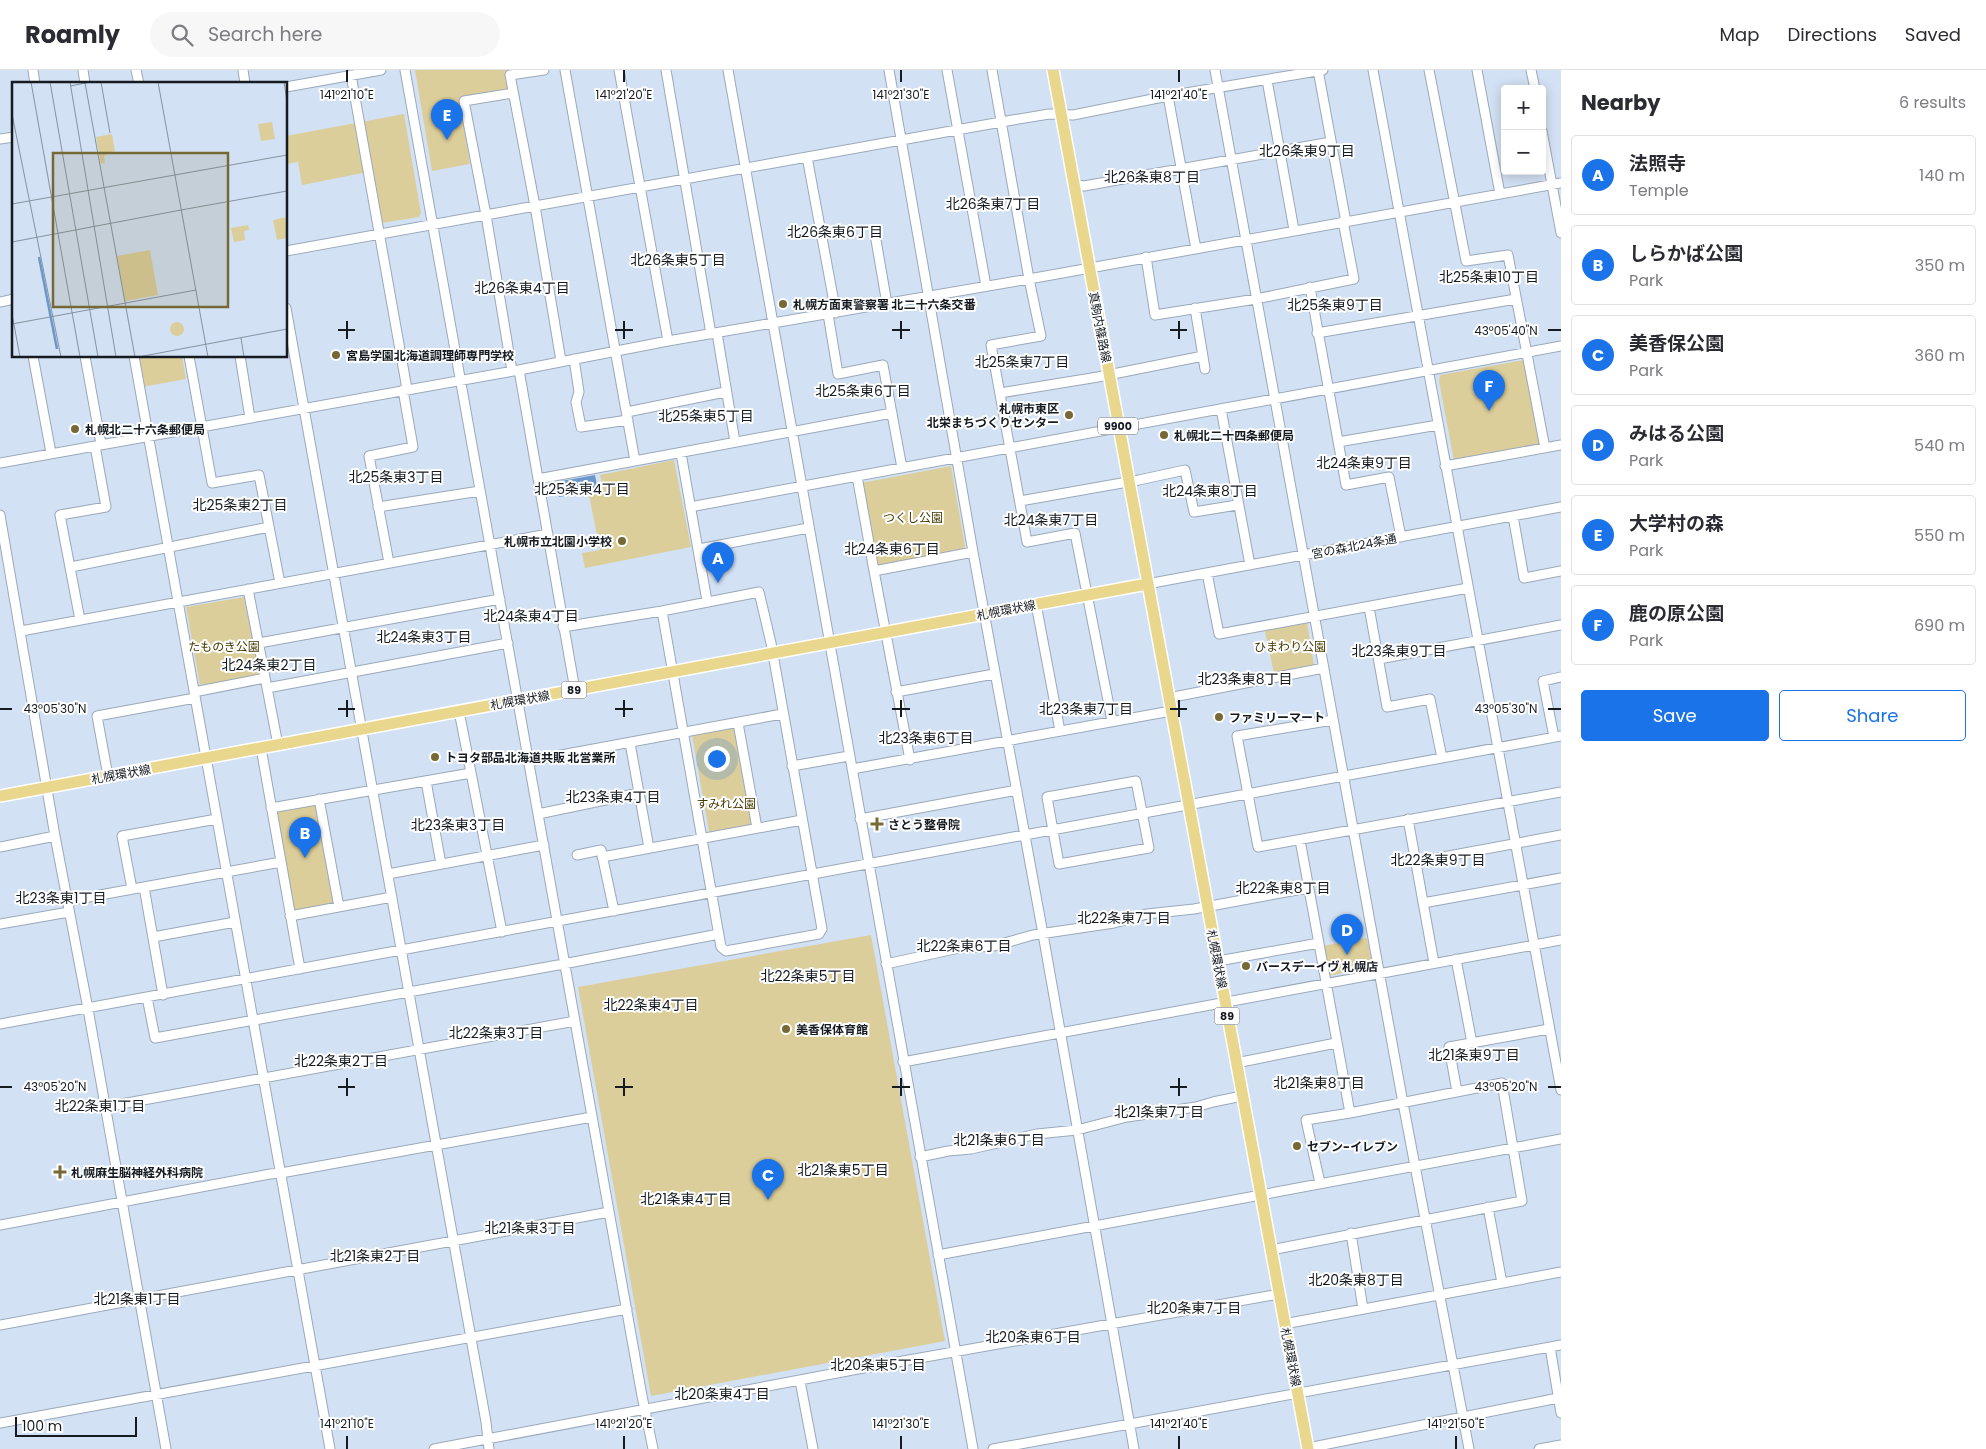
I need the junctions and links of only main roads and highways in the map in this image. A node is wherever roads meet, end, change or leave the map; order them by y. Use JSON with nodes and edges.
{"nodes":[{"id":1,"x":1053,"y":70,"type":"edge"},
{"id":2,"x":1147,"y":584,"type":"junction"},
{"id":3,"x":0,"y":796,"type":"edge"},
{"id":4,"x":1308,"y":1449,"type":"edge"}],
"edges":[{"from":1,"to":2,"type":"main road","name":"真駒内篠路線","number":"9900"},
{"from":2,"to":3,"type":"main road","name":"札幌環状線","number":"89"},
{"from":2,"to":4,"type":"main road","name":"札幌環状線","number":"89"}]}
